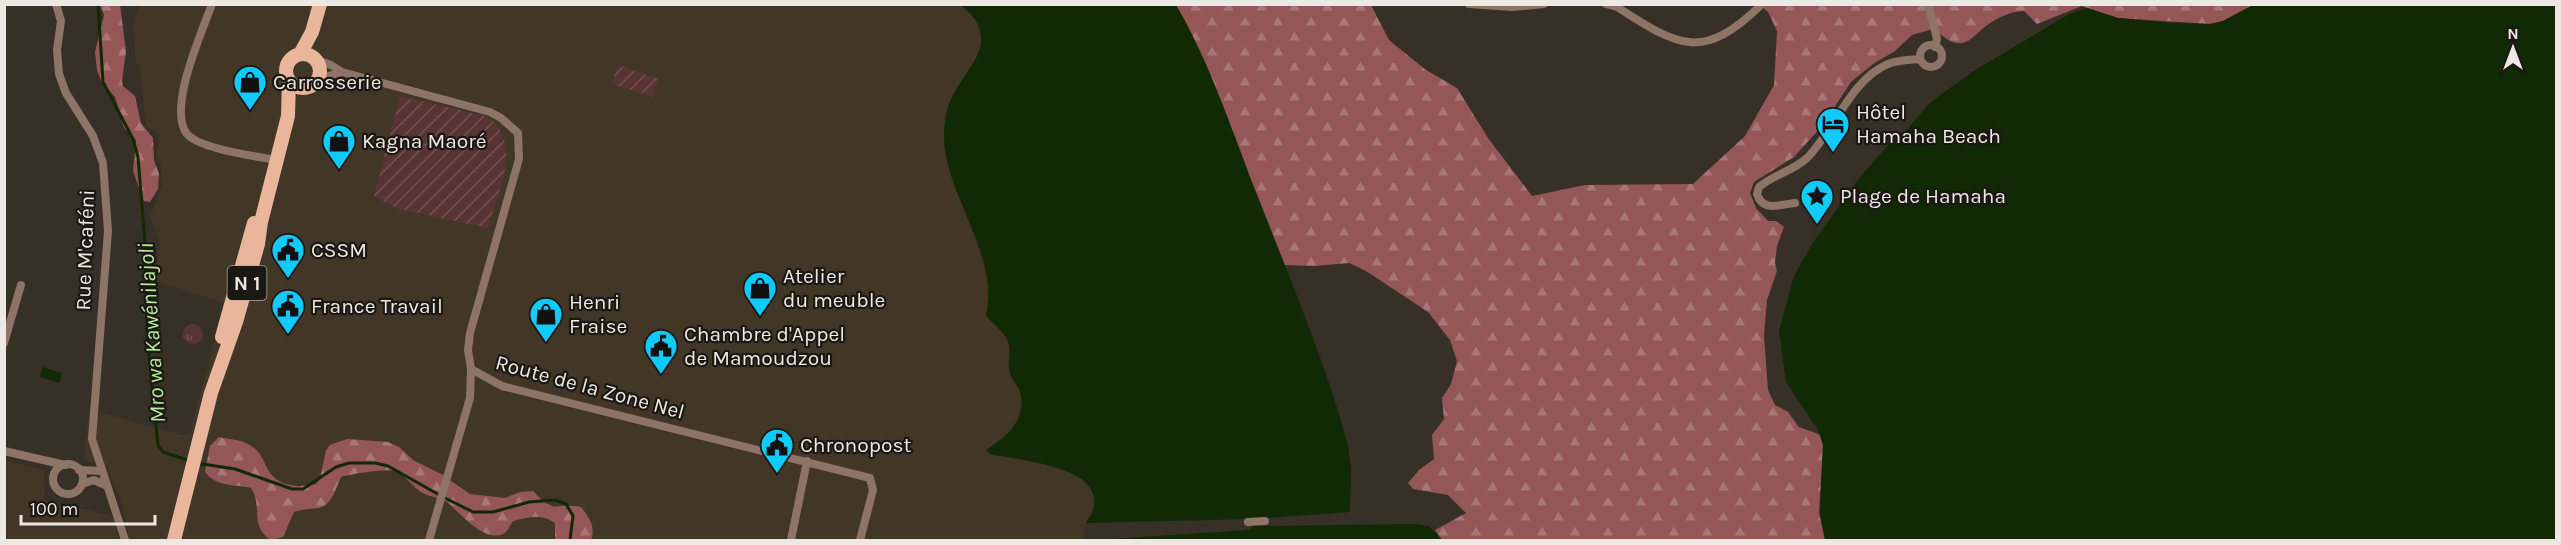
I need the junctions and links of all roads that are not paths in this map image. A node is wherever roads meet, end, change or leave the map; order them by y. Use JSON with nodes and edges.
{"nodes":[{"id":1,"x":56,"y":4,"type":"edge"},
{"id":2,"x":212,"y":4,"type":"edge"},
{"id":3,"x":320,"y":4,"type":"edge"},
{"id":4,"x":1469,"y":4,"type":"edge"},
{"id":5,"x":1544,"y":4,"type":"edge"},
{"id":6,"x":1606,"y":4,"type":"edge"},
{"id":7,"x":1762,"y":4,"type":"edge"},
{"id":8,"x":1928,"y":4,"type":"edge"},
{"id":9,"x":1935,"y":47,"type":"junction"},
{"id":10,"x":310,"y":57,"type":"junction"},
{"id":11,"x":1920,"y":59,"type":"junction"},
{"id":12,"x":342,"y":72,"type":"junction"},
{"id":13,"x":289,"y":81,"type":"junction"},
{"id":14,"x":312,"y":83,"type":"junction"},
{"id":15,"x":288,"y":116,"type":"junction"},
{"id":16,"x":274,"y":165,"type":"junction"},
{"id":17,"x":1795,"y":203,"type":"dead end"},
{"id":18,"x":21,"y":285,"type":"dead end"},
{"id":19,"x":4,"y":343,"type":"edge"},
{"id":20,"x":471,"y":369,"type":"junction"},
{"id":21,"x":4,"y":451,"type":"edge"},
{"id":22,"x":47,"y":461,"type":"junction"},
{"id":23,"x":807,"y":461,"type":"junction"},
{"id":24,"x":65,"y":465,"type":"junction"},
{"id":25,"x":79,"y":470,"type":"junction"},
{"id":26,"x":102,"y":471,"type":"junction"},
{"id":27,"x":54,"y":473,"type":"junction"},
{"id":28,"x":188,"y":475,"type":"junction"},
{"id":29,"x":82,"y":484,"type":"junction"},
{"id":30,"x":105,"y":485,"type":"junction"},
{"id":31,"x":1265,"y":521,"type":"dead end"},
{"id":32,"x":1248,"y":522,"type":"dead end"},
{"id":33,"x":125,"y":540,"type":"edge"},
{"id":34,"x":164,"y":540,"type":"edge"},
{"id":35,"x":174,"y":540,"type":"edge"},
{"id":36,"x":429,"y":540,"type":"edge"},
{"id":37,"x":790,"y":540,"type":"edge"},
{"id":38,"x":860,"y":540,"type":"edge"}],
"edges":[{"from":1,"to":26,"type":"street","name":"Rue M'caféni"},
{"from":2,"to":16,"type":"street"},
{"from":3,"to":10,"type":"main road"},
{"from":4,"to":5,"type":"street"},
{"from":6,"to":7,"type":"street"},
{"from":8,"to":9,"type":"street"},
{"from":9,"to":11,"type":"street"},
{"from":9,"to":11,"type":"street"},
{"from":10,"to":12,"type":"street","name":"Route de la Zone Nel"},
{"from":10,"to":13,"type":"main road","number":"N 1"},
{"from":10,"to":14,"type":"main road"},
{"from":11,"to":17,"type":"street"},
{"from":12,"to":14,"type":"street"},
{"from":12,"to":20,"type":"street","name":"Route de la Zone Nel"},
{"from":13,"to":14,"type":"main road"},
{"from":13,"to":15,"type":"main road","number":"N 1"},
{"from":14,"to":15,"type":"main road","number":"N 1"},
{"from":15,"to":16,"type":"main road","number":"N 1"},
{"from":16,"to":28,"type":"main road","number":"N 1"},
{"from":18,"to":19,"type":"street"},
{"from":20,"to":23,"type":"street","name":"Route de la Zone Nel"},
{"from":20,"to":36,"type":"street"},
{"from":21,"to":22,"type":"street"},
{"from":22,"to":24,"type":"street"},
{"from":22,"to":27,"type":"street"},
{"from":23,"to":37,"type":"street"},
{"from":23,"to":38,"type":"street","name":"Route de la Zone Nel"},
{"from":24,"to":25,"type":"street"},
{"from":24,"to":27,"type":"street"},
{"from":25,"to":26,"type":"street"},
{"from":25,"to":29,"type":"street"},
{"from":26,"to":30,"type":"street","name":"Rue M'caféni"},
{"from":27,"to":29,"type":"street"},
{"from":28,"to":34,"type":"main road","number":"N 1"},
{"from":28,"to":35,"type":"main road","number":"N 1"},
{"from":29,"to":30,"type":"street"},
{"from":30,"to":33,"type":"street","name":"Rue M'caféni"},
{"from":31,"to":32,"type":"street"}]}
